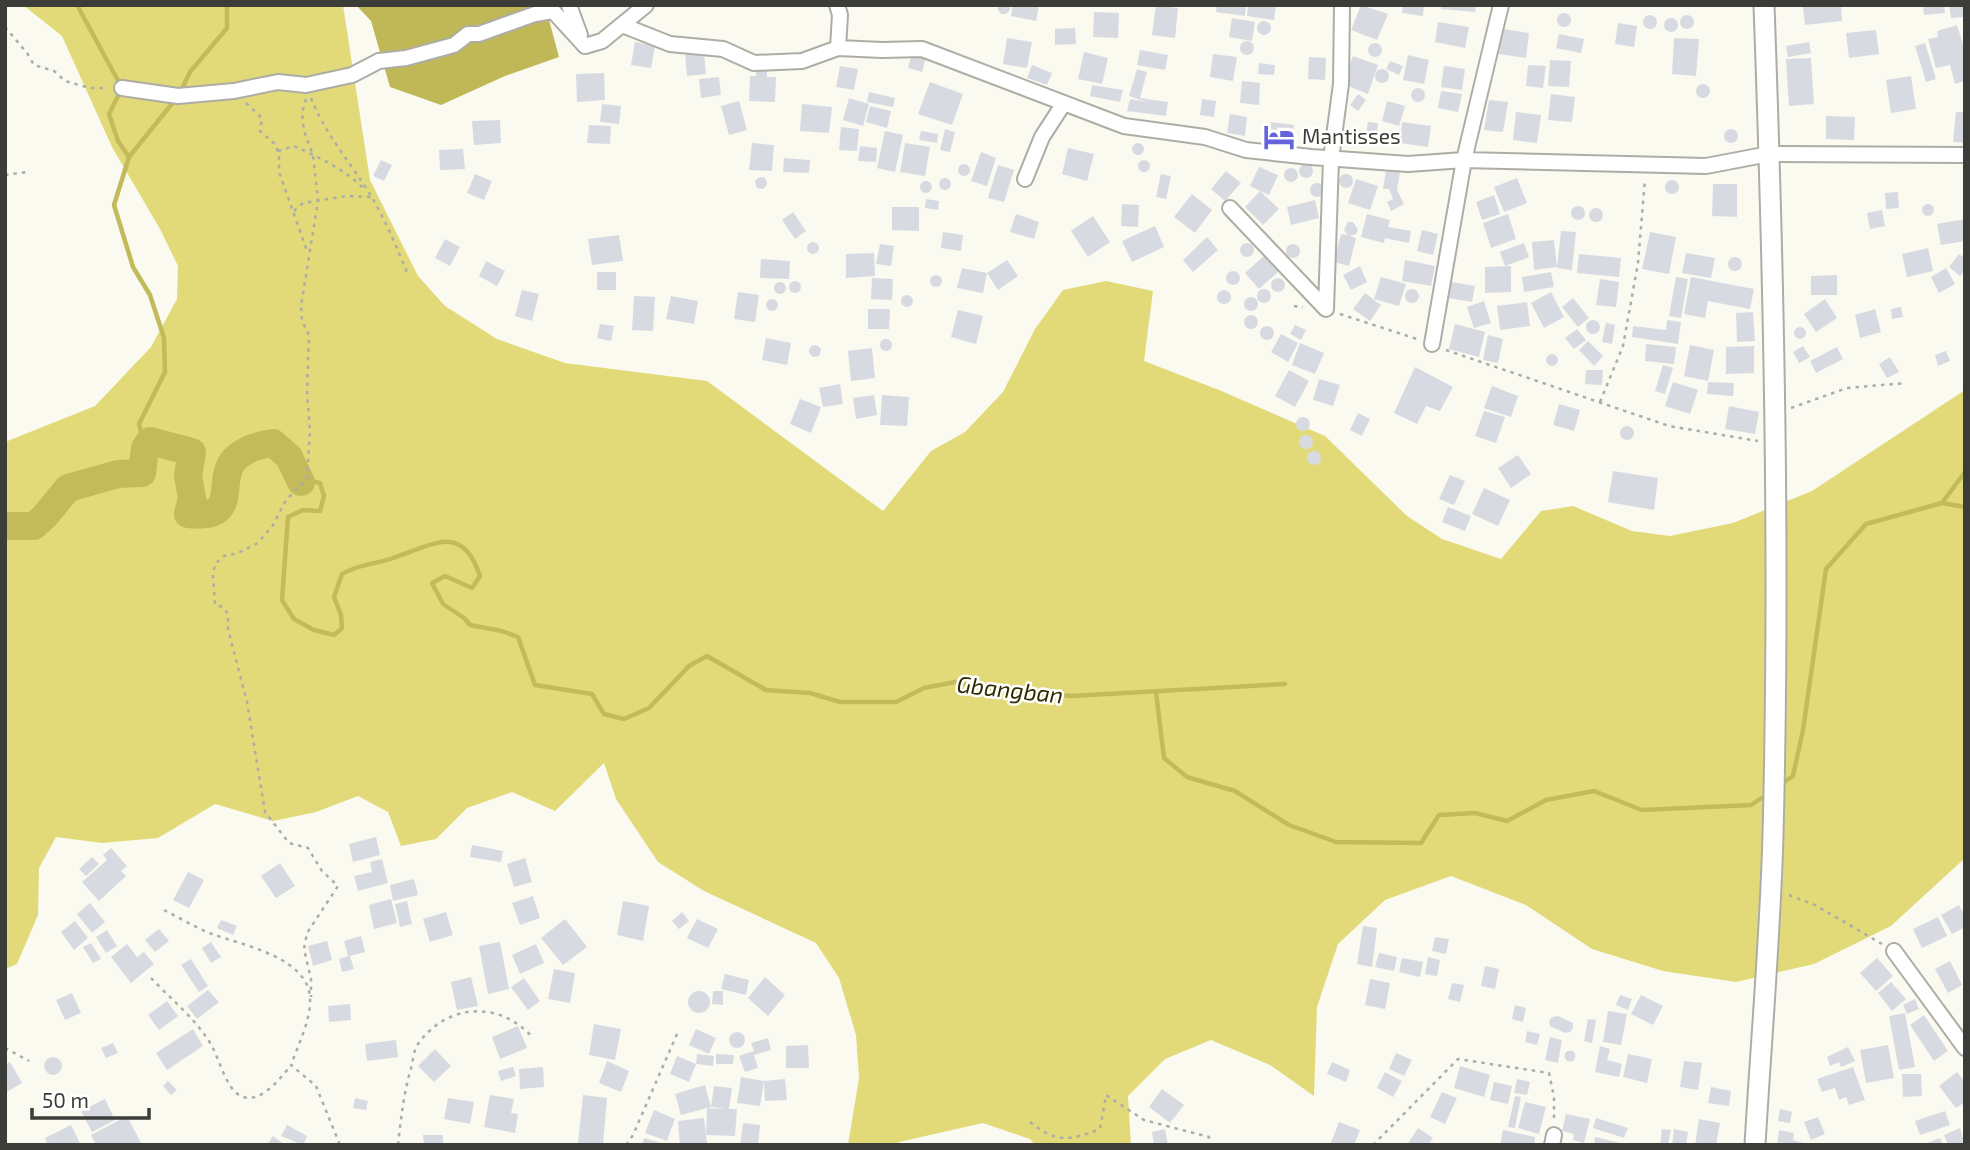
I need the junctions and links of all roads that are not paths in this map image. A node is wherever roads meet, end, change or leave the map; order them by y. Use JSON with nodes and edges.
{"nodes":[{"id":1,"x":569,"y":5,"type":"edge"},
{"id":2,"x":646,"y":5,"type":"edge"},
{"id":3,"x":837,"y":5,"type":"edge"},
{"id":4,"x":1342,"y":5,"type":"edge"},
{"id":5,"x":1501,"y":5,"type":"edge"},
{"id":6,"x":1764,"y":5,"type":"edge"},
{"id":7,"x":622,"y":25,"type":"junction"},
{"id":8,"x":584,"y":46,"type":"junction"},
{"id":9,"x":838,"y":48,"type":"junction"},
{"id":10,"x":122,"y":88,"type":"road end"},
{"id":11,"x":1064,"y":103,"type":"junction"},
{"id":12,"x":1769,"y":154,"type":"junction"},
{"id":13,"x":1965,"y":156,"type":"edge"},
{"id":14,"x":1331,"y":159,"type":"junction"},
{"id":15,"x":1464,"y":159,"type":"junction"},
{"id":16,"x":1025,"y":179,"type":"dead end"},
{"id":17,"x":1230,"y":208,"type":"dead end"},
{"id":18,"x":1432,"y":344,"type":"road end"},
{"id":19,"x":1894,"y":951,"type":"road end"},
{"id":20,"x":1965,"y":1048,"type":"edge"},
{"id":21,"x":1755,"y":1145,"type":"edge"}],
"edges":[{"from":1,"to":8,"type":"street"},
{"from":2,"to":7,"type":"street"},
{"from":3,"to":9,"type":"street"},
{"from":4,"to":14,"type":"street"},
{"from":5,"to":15,"type":"street"},
{"from":6,"to":12,"type":"street"},
{"from":7,"to":8,"type":"street"},
{"from":7,"to":9,"type":"street"},
{"from":8,"to":10,"type":"street"},
{"from":9,"to":11,"type":"street"},
{"from":11,"to":14,"type":"street"},
{"from":11,"to":16,"type":"street"},
{"from":12,"to":13,"type":"street"},
{"from":12,"to":15,"type":"street"},
{"from":12,"to":21,"type":"street"},
{"from":14,"to":15,"type":"street"},
{"from":14,"to":17,"type":"street"},
{"from":15,"to":18,"type":"street"},
{"from":19,"to":20,"type":"street"}]}
